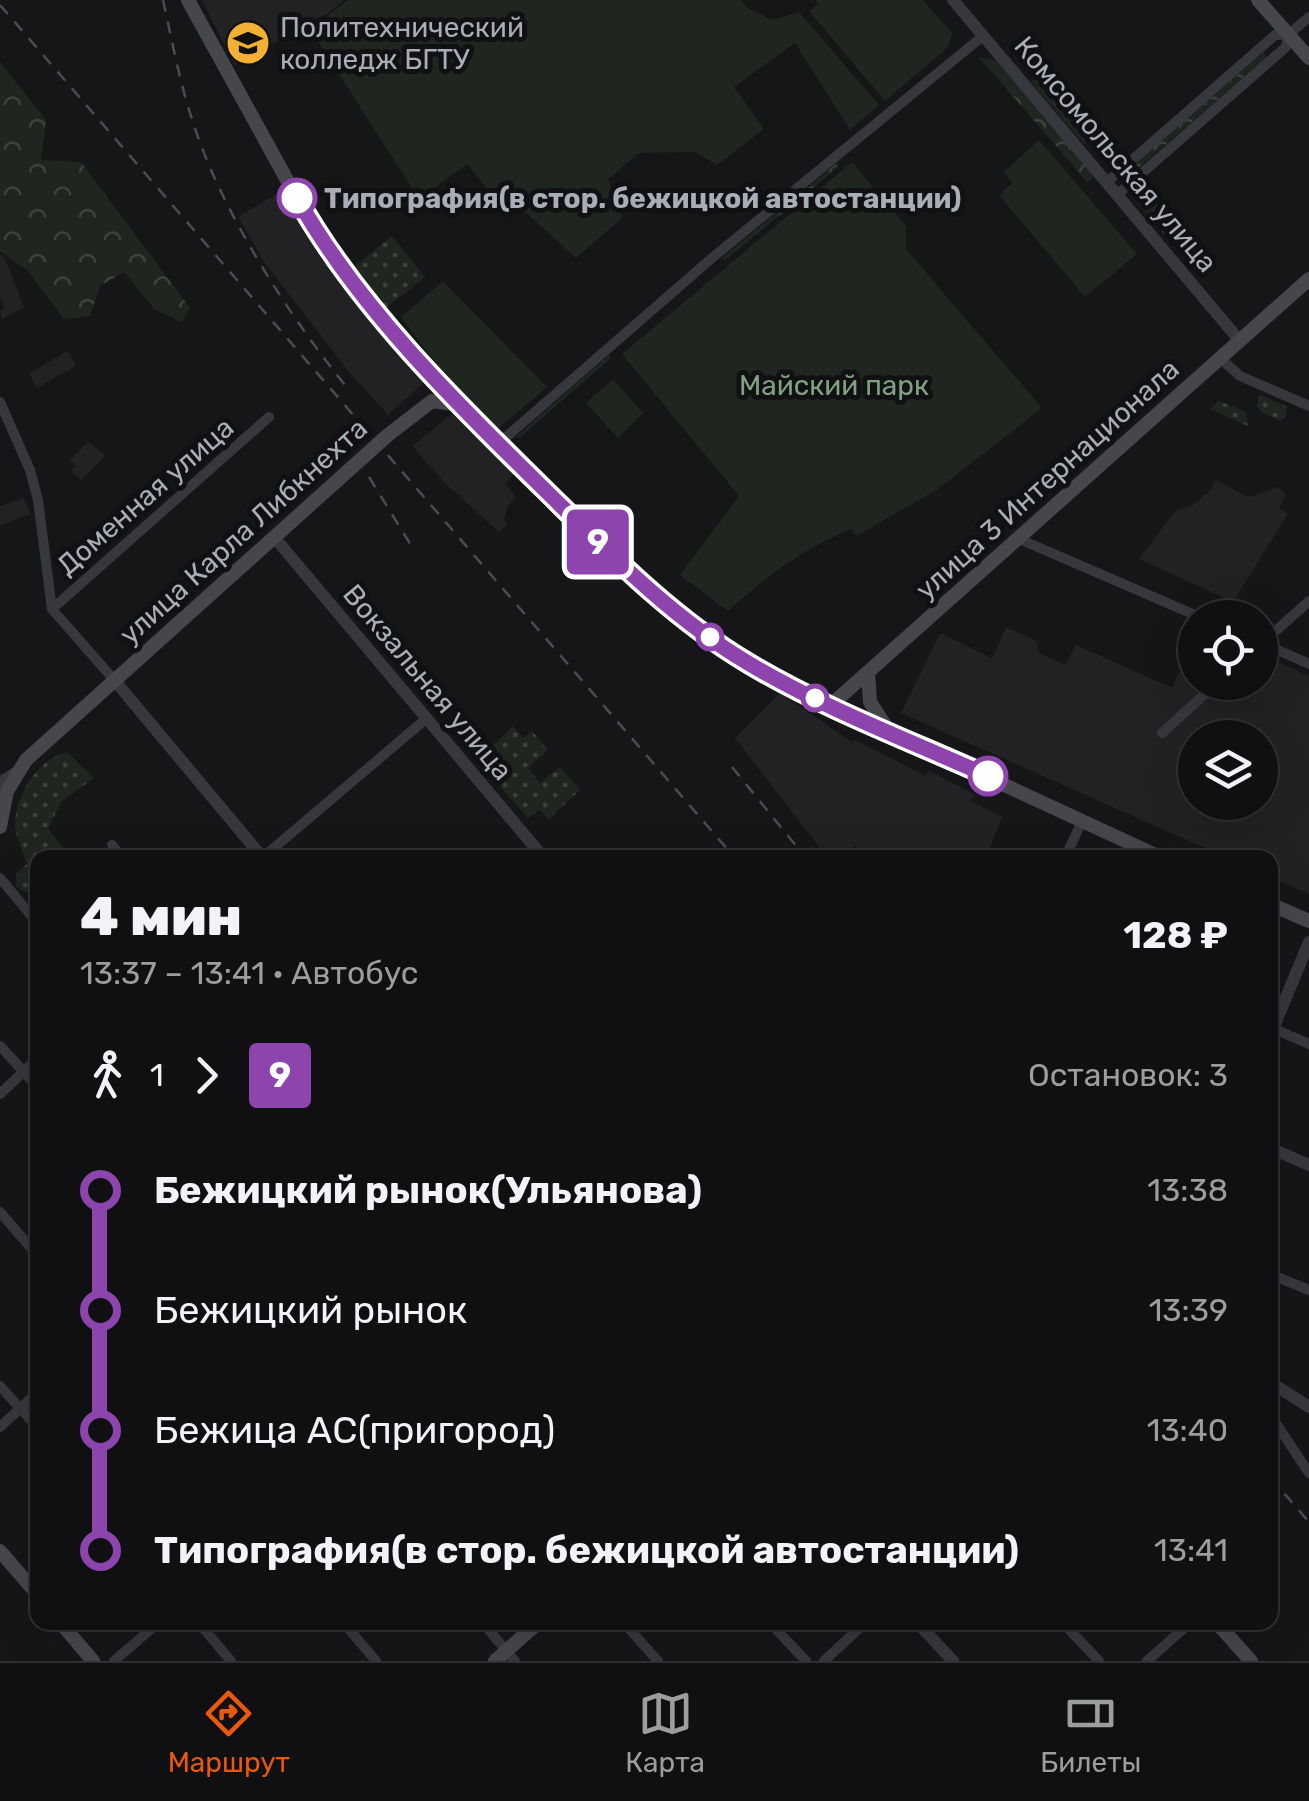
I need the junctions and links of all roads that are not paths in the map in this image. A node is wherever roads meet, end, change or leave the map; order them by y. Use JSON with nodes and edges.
{"nodes":[{"id":1,"x":188,"y":0,"type":"edge"},
{"id":2,"x":953,"y":0,"type":"edge"},
{"id":3,"x":1258,"y":0,"type":"edge"},
{"id":4,"x":1309,"y":17,"type":"edge"},
{"id":5,"x":1288,"y":35,"type":"junction"},
{"id":6,"x":983,"y":36,"type":"junction"},
{"id":7,"x":1309,"y":58,"type":"edge"},
{"id":8,"x":1108,"y":182,"type":"junction"},
{"id":9,"x":1118,"y":194,"type":"junction"},
{"id":10,"x":1309,"y":279,"type":"edge"},
{"id":11,"x":1240,"y":340,"type":"junction"},
{"id":12,"x":1220,"y":358,"type":"junction"},
{"id":13,"x":435,"y":376,"type":"junction"},
{"id":14,"x":433,"y":401,"type":"junction"},
{"id":15,"x":0,"y":402,"type":"edge"},
{"id":16,"x":461,"y":406,"type":"junction"},
{"id":17,"x":1309,"y":406,"type":"edge"},
{"id":18,"x":269,"y":417,"type":"dead end"},
{"id":19,"x":6,"y":429,"type":"edge"},
{"id":20,"x":498,"y":444,"type":"junction"},
{"id":21,"x":274,"y":538,"type":"junction"},
{"id":22,"x":1017,"y":538,"type":"junction"},
{"id":23,"x":1309,"y":601,"type":"edge"},
{"id":24,"x":1178,"y":608,"type":"edge"},
{"id":25,"x":52,"y":609,"type":"junction"},
{"id":26,"x":1278,"y":628,"type":"edge"},
{"id":27,"x":1278,"y":650,"type":"edge"},
{"id":28,"x":1309,"y":664,"type":"edge"},
{"id":29,"x":868,"y":672,"type":"junction"},
{"id":30,"x":115,"y":681,"type":"junction"},
{"id":31,"x":1198,"y":700,"type":"edge"},
{"id":32,"x":830,"y":705,"type":"junction"},
{"id":33,"x":426,"y":718,"type":"junction"},
{"id":34,"x":891,"y":732,"type":"junction"},
{"id":35,"x":1162,"y":733,"type":"dead end"},
{"id":36,"x":17,"y":772,"type":"junction"},
{"id":37,"x":0,"y":782,"type":"edge"},
{"id":38,"x":1082,"y":821,"type":"junction"},
{"id":39,"x":0,"y":827,"type":"edge"},
{"id":40,"x":112,"y":845,"type":"dead end"},
{"id":41,"x":116,"y":850,"type":"edge"},
{"id":42,"x":257,"y":850,"type":"edge"},
{"id":43,"x":271,"y":850,"type":"edge"},
{"id":44,"x":537,"y":850,"type":"edge"},
{"id":45,"x":1069,"y":850,"type":"edge"},
{"id":46,"x":1145,"y":850,"type":"edge"},
{"id":47,"x":0,"y":878,"type":"edge"},
{"id":48,"x":1278,"y":907,"type":"edge"},
{"id":49,"x":30,"y":914,"type":"edge"},
{"id":50,"x":1309,"y":921,"type":"edge"},
{"id":51,"x":1309,"y":942,"type":"edge"},
{"id":52,"x":1278,"y":1014,"type":"edge"},
{"id":53,"x":1278,"y":1033,"type":"edge"},
{"id":54,"x":1309,"y":1044,"type":"edge"},
{"id":55,"x":0,"y":1046,"type":"edge"},
{"id":56,"x":30,"y":1065,"type":"edge"},
{"id":57,"x":24,"y":1071,"type":"junction"},
{"id":58,"x":30,"y":1078,"type":"edge"},
{"id":59,"x":0,"y":1094,"type":"edge"},
{"id":60,"x":1278,"y":1151,"type":"edge"},
{"id":61,"x":1309,"y":1165,"type":"edge"},
{"id":62,"x":0,"y":1212,"type":"edge"},
{"id":63,"x":30,"y":1247,"type":"edge"},
{"id":64,"x":1278,"y":1277,"type":"edge"},
{"id":65,"x":1309,"y":1290,"type":"edge"},
{"id":66,"x":0,"y":1386,"type":"edge"},
{"id":67,"x":1278,"y":1387,"type":"edge"},
{"id":68,"x":30,"y":1399,"type":"edge"},
{"id":69,"x":21,"y":1407,"type":"junction"},
{"id":70,"x":1309,"y":1407,"type":"edge"},
{"id":71,"x":30,"y":1418,"type":"edge"},
{"id":72,"x":1278,"y":1426,"type":"edge"},
{"id":73,"x":0,"y":1427,"type":"edge"},
{"id":74,"x":1309,"y":1472,"type":"edge"},
{"id":75,"x":0,"y":1551,"type":"edge"},
{"id":76,"x":30,"y":1587,"type":"edge"},
{"id":77,"x":67,"y":1630,"type":"edge"},
{"id":78,"x":149,"y":1630,"type":"edge"},
{"id":79,"x":205,"y":1630,"type":"edge"},
{"id":80,"x":351,"y":1630,"type":"edge"},
{"id":81,"x":487,"y":1630,"type":"edge"},
{"id":82,"x":532,"y":1630,"type":"edge"},
{"id":83,"x":630,"y":1630,"type":"edge"},
{"id":84,"x":777,"y":1630,"type":"edge"},
{"id":85,"x":857,"y":1630,"type":"edge"},
{"id":86,"x":924,"y":1630,"type":"edge"},
{"id":87,"x":1069,"y":1630,"type":"edge"},
{"id":88,"x":1182,"y":1630,"type":"edge"},
{"id":89,"x":1223,"y":1630,"type":"edge"},
{"id":90,"x":506,"y":1658,"type":"edge"},
{"id":91,"x":93,"y":1661,"type":"edge"},
{"id":92,"x":114,"y":1661,"type":"edge"},
{"id":93,"x":231,"y":1661,"type":"edge"},
{"id":94,"x":376,"y":1661,"type":"edge"},
{"id":95,"x":658,"y":1661,"type":"edge"},
{"id":96,"x":806,"y":1661,"type":"edge"},
{"id":97,"x":824,"y":1661,"type":"edge"},
{"id":98,"x":953,"y":1661,"type":"edge"},
{"id":99,"x":1098,"y":1661,"type":"edge"},
{"id":100,"x":1147,"y":1661,"type":"edge"},
{"id":101,"x":1251,"y":1661,"type":"edge"}],
"edges":[{"from":1,"to":13,"type":"main road"},
{"from":2,"to":6,"type":"street","name":"Комсомольская улица"},
{"from":3,"to":5,"type":"main road"},
{"from":4,"to":5,"type":"street"},
{"from":5,"to":7,"type":"main road"},
{"from":5,"to":8,"type":"street"},
{"from":5,"to":9,"type":"street"},
{"from":6,"to":8,"type":"street","name":"Комсомольская улица"},
{"from":6,"to":20,"type":"street"},
{"from":8,"to":9,"type":"street","name":"Комсомольская улица"},
{"from":9,"to":11,"type":"street","name":"Комсомольская улица"},
{"from":10,"to":11,"type":"main road","name":"улица 3 Интернационала"},
{"from":11,"to":12,"type":"main road","name":"улица 3 Интернационала"},
{"from":12,"to":17,"type":"street"},
{"from":12,"to":22,"type":"main road","name":"улица 3 Интернационала"},
{"from":13,"to":14,"type":"main road"},
{"from":13,"to":16,"type":"main road"},
{"from":14,"to":16,"type":"main road"},
{"from":14,"to":21,"type":"main road","name":"улица Карла Либкнехта"},
{"from":15,"to":19,"type":"street"},
{"from":16,"to":20,"type":"main road"},
{"from":18,"to":25,"type":"street","name":"Доменная улица"},
{"from":19,"to":25,"type":"street"},
{"from":20,"to":32,"type":"main road"},
{"from":21,"to":30,"type":"main road","name":"улица Карла Либкнехта"},
{"from":21,"to":33,"type":"street","name":"Вокзальная улица"},
{"from":22,"to":24,"type":"street"},
{"from":22,"to":29,"type":"main road","name":"улица 3 Интернационала"},
{"from":23,"to":26,"type":"street"},
{"from":25,"to":30,"type":"street"},
{"from":27,"to":28,"type":"street"},
{"from":29,"to":32,"type":"main road","name":"улица 3 Интернационала"},
{"from":29,"to":34,"type":"main road"},
{"from":30,"to":36,"type":"main road","name":"улица Карла Либкнехта"},
{"from":30,"to":42,"type":"street"},
{"from":31,"to":35,"type":"street"},
{"from":32,"to":34,"type":"main road"},
{"from":33,"to":43,"type":"street"},
{"from":33,"to":44,"type":"street","name":"Вокзальная улица"},
{"from":34,"to":38,"type":"main road"},
{"from":36,"to":37,"type":"street"},
{"from":36,"to":39,"type":"main road"},
{"from":38,"to":45,"type":"street"},
{"from":38,"to":46,"type":"main road"},
{"from":40,"to":41,"type":"street"},
{"from":47,"to":49,"type":"street"},
{"from":48,"to":50,"type":"main road"},
{"from":51,"to":52,"type":"street"},
{"from":53,"to":54,"type":"street"},
{"from":55,"to":57,"type":"street"},
{"from":56,"to":57,"type":"street"},
{"from":57,"to":58,"type":"street"},
{"from":57,"to":59,"type":"street"},
{"from":60,"to":61,"type":"street"},
{"from":62,"to":63,"type":"street"},
{"from":64,"to":65,"type":"street"},
{"from":66,"to":69,"type":"street"},
{"from":67,"to":70,"type":"street"},
{"from":68,"to":69,"type":"street"},
{"from":69,"to":71,"type":"street"},
{"from":69,"to":73,"type":"street"},
{"from":72,"to":74,"type":"street"},
{"from":75,"to":76,"type":"main road"},
{"from":77,"to":91,"type":"main road"},
{"from":78,"to":92,"type":"street"},
{"from":79,"to":93,"type":"street"},
{"from":80,"to":94,"type":"street"},
{"from":81,"to":90,"type":"street"},
{"from":82,"to":90,"type":"main road"},
{"from":83,"to":95,"type":"street"},
{"from":84,"to":96,"type":"street"},
{"from":85,"to":97,"type":"street"},
{"from":86,"to":98,"type":"street"},
{"from":87,"to":99,"type":"street"},
{"from":88,"to":100,"type":"street"},
{"from":89,"to":101,"type":"main road"}]}
